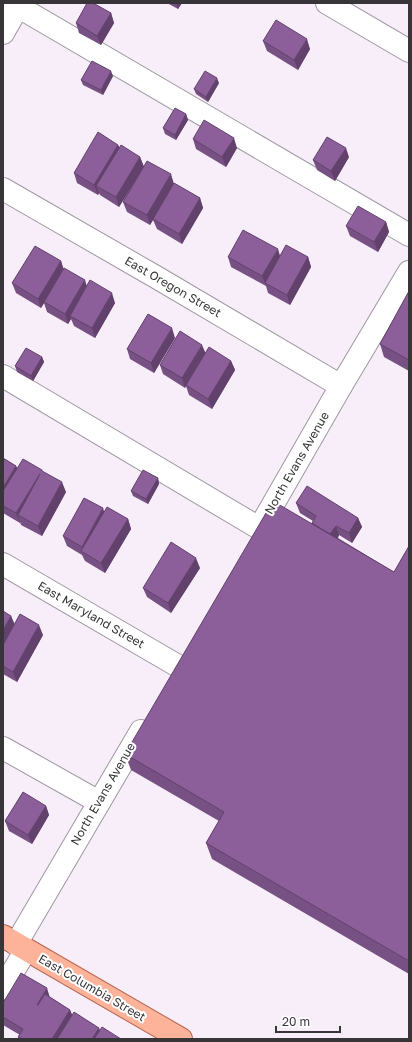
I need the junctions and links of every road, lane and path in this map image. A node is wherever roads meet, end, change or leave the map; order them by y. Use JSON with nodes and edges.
{"nodes":[{"id":1,"x":327,"y":3,"type":"edge"},
{"id":2,"x":17,"y":4,"type":"edge"},
{"id":3,"x":3,"y":33,"type":"edge"},
{"id":4,"x":409,"y":51,"type":"edge"},
{"id":5,"x":3,"y":189,"type":"edge"},
{"id":6,"x":409,"y":235,"type":"edge"},
{"id":7,"x":409,"y":272,"type":"edge"},
{"id":8,"x":3,"y":376,"type":"edge"},
{"id":9,"x":341,"y":386,"type":"junction"},
{"id":10,"x":259,"y":528,"type":"junction"},
{"id":11,"x":248,"y":548,"type":"edge"},
{"id":12,"x":3,"y":564,"type":"edge"},
{"id":13,"x":178,"y":666,"type":"edge"},
{"id":14,"x":150,"y":714,"type":"edge"},
{"id":15,"x":3,"y":748,"type":"edge"},
{"id":16,"x":99,"y":802,"type":"junction"},
{"id":17,"x":15,"y":943,"type":"edge"},
{"id":18,"x":3,"y":988,"type":"edge"},
{"id":19,"x":181,"y":1039,"type":"edge"}],
"edges":[{"from":1,"to":4,"type":"street"},
{"from":2,"to":3,"type":"street"},
{"from":2,"to":6,"type":"street"},
{"from":5,"to":9,"type":"street","name":"East Oregon Street"},
{"from":7,"to":9,"type":"street","name":"North Evans Avenue"},
{"from":8,"to":10,"type":"street"},
{"from":9,"to":10,"type":"street","name":"North Evans Avenue"},
{"from":10,"to":11,"type":"street","name":"North Evans Avenue"},
{"from":12,"to":13,"type":"street","name":"East Maryland Street"},
{"from":14,"to":16,"type":"street","name":"North Evans Avenue"},
{"from":15,"to":16,"type":"street"},
{"from":16,"to":17,"type":"street","name":"North Evans Avenue"},
{"from":17,"to":18,"type":"street","name":"North Evans Avenue"},
{"from":17,"to":19,"type":"main road","name":"East Columbia Street"}]}
